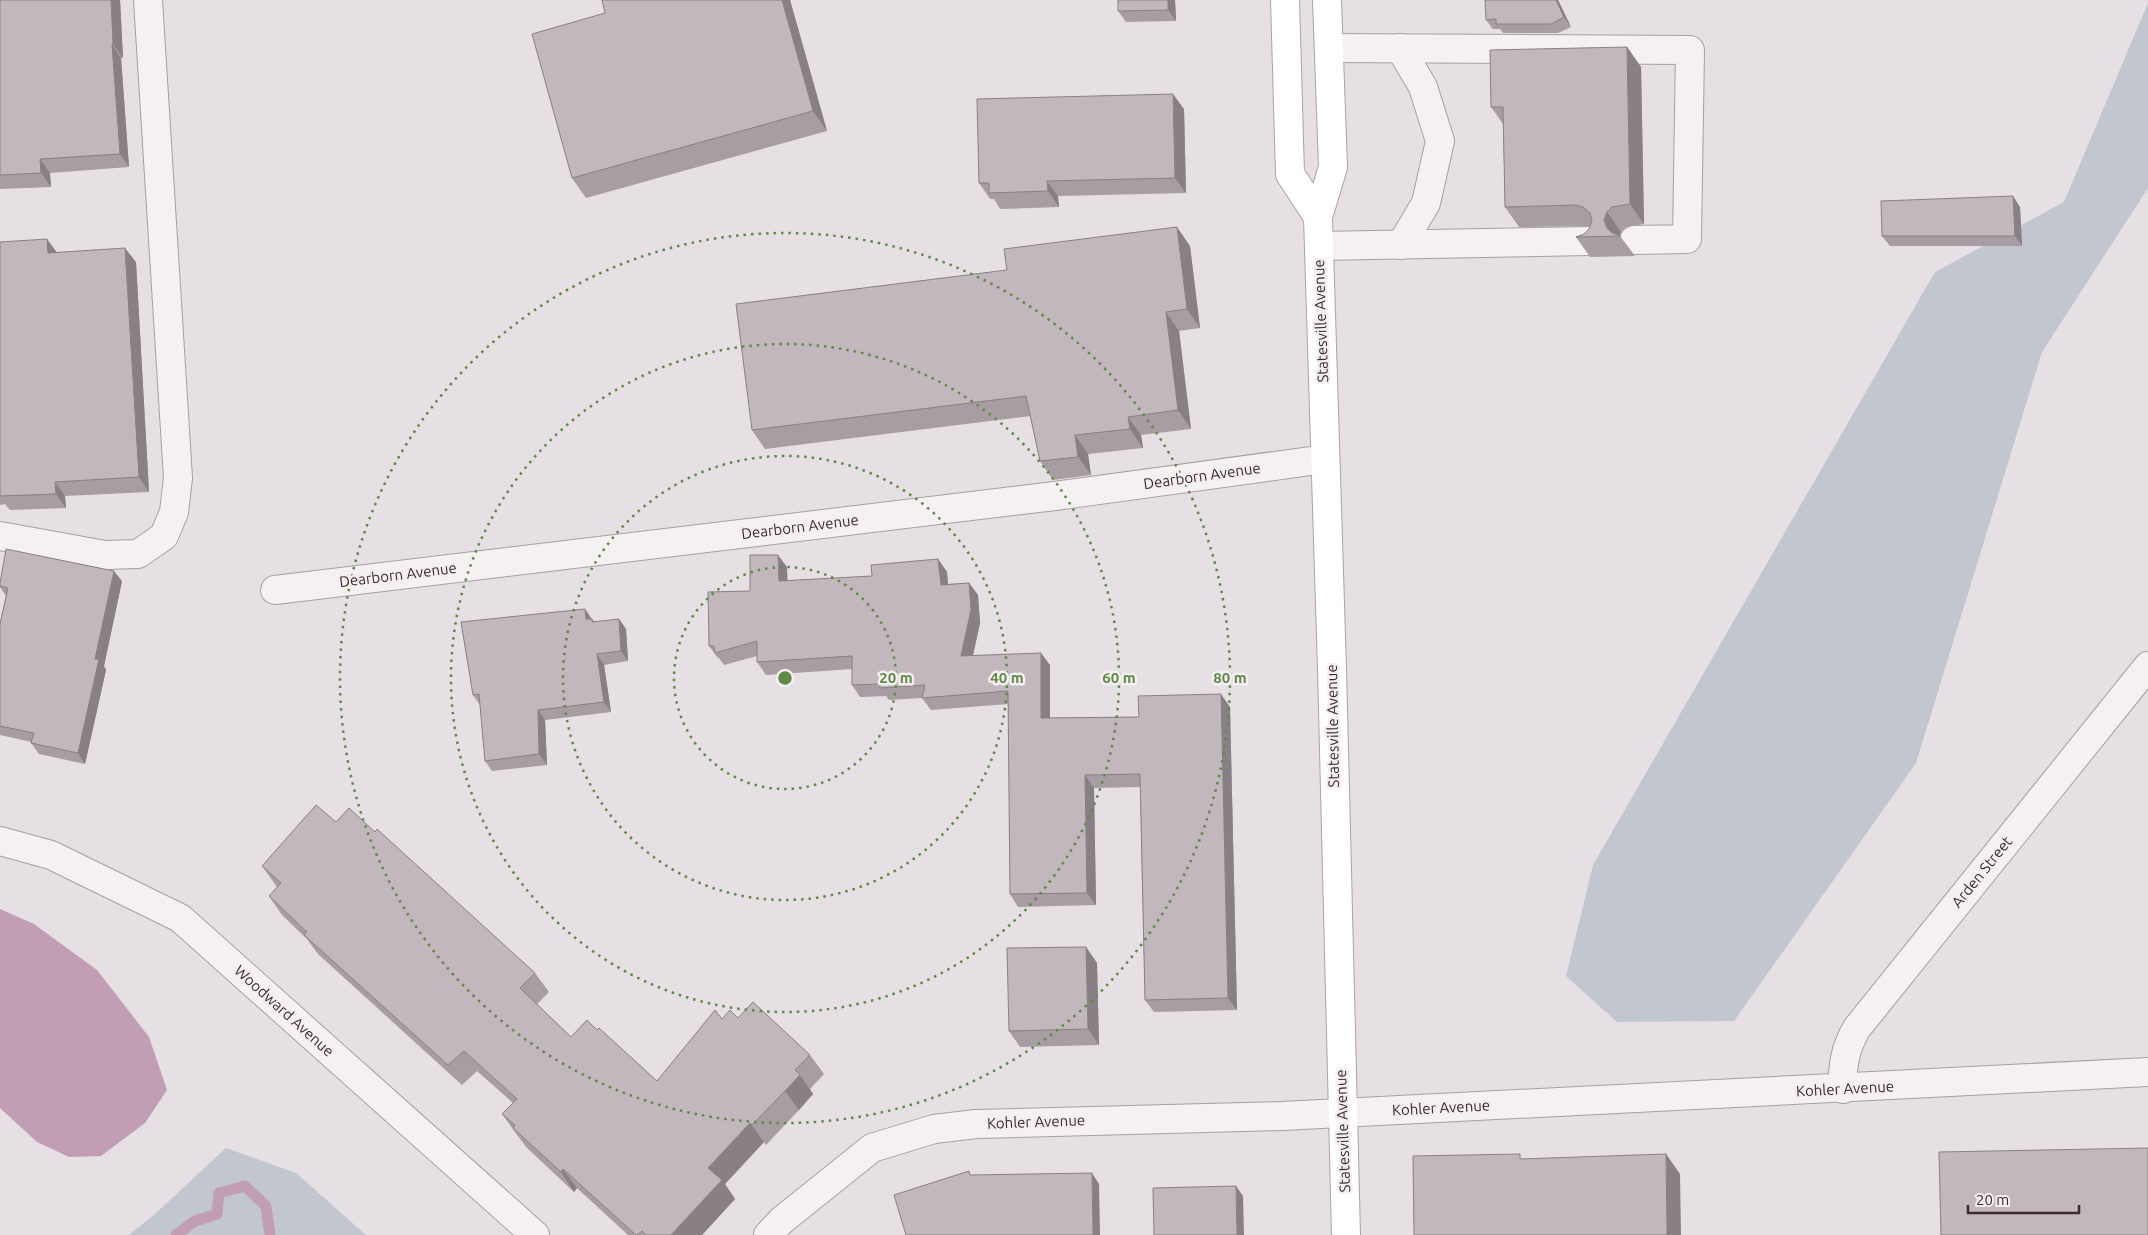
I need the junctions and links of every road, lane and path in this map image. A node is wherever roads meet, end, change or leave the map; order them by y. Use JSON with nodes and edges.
{"nodes":[{"id":1,"x":148,"y":0,"type":"edge"},
{"id":2,"x":1285,"y":0,"type":"edge"},
{"id":3,"x":1327,"y":0,"type":"edge"},
{"id":4,"x":1329,"y":48,"type":"junction"},
{"id":5,"x":1400,"y":48,"type":"junction"},
{"id":6,"x":1318,"y":217,"type":"junction"},
{"id":7,"x":1634,"y":240,"type":"dead end"},
{"id":8,"x":1590,"y":241,"type":"edge"},
{"id":9,"x":1401,"y":245,"type":"junction"},
{"id":10,"x":1319,"y":246,"type":"junction"},
{"id":11,"x":1325,"y":459,"type":"junction"},
{"id":12,"x":0,"y":536,"type":"edge"},
{"id":13,"x":275,"y":590,"type":"dead end"},
{"id":14,"x":2148,"y":666,"type":"edge"},
{"id":15,"x":0,"y":841,"type":"edge"},
{"id":16,"x":2148,"y":1072,"type":"edge"},
{"id":17,"x":1843,"y":1089,"type":"junction"},
{"id":18,"x":1342,"y":1113,"type":"junction"},
{"id":19,"x":535,"y":1235,"type":"edge"},
{"id":20,"x":768,"y":1235,"type":"edge"},
{"id":21,"x":1346,"y":1235,"type":"edge"}],
"edges":[{"from":1,"to":12,"type":"street"},
{"from":2,"to":6,"type":"main road"},
{"from":3,"to":4,"type":"main road","name":"Statesville Avenue"},
{"from":4,"to":5,"type":"street"},
{"from":4,"to":6,"type":"main road","name":"Statesville Avenue"},
{"from":5,"to":7,"type":"street"},
{"from":5,"to":9,"type":"street"},
{"from":6,"to":10,"type":"main road","name":"Statesville Avenue"},
{"from":8,"to":9,"type":"street"},
{"from":9,"to":10,"type":"street"},
{"from":10,"to":11,"type":"main road","name":"Statesville Avenue"},
{"from":11,"to":13,"type":"street","name":"Dearborn Avenue"},
{"from":11,"to":18,"type":"main road","name":"Statesville Avenue"},
{"from":14,"to":17,"type":"street","name":"Arden Street"},
{"from":15,"to":19,"type":"street","name":"Woodward Avenue"},
{"from":16,"to":17,"type":"street","name":"Kohler Avenue"},
{"from":17,"to":18,"type":"street","name":"Kohler Avenue"},
{"from":18,"to":20,"type":"street","name":"Kohler Avenue"},
{"from":18,"to":21,"type":"main road","name":"Statesville Avenue"}]}
